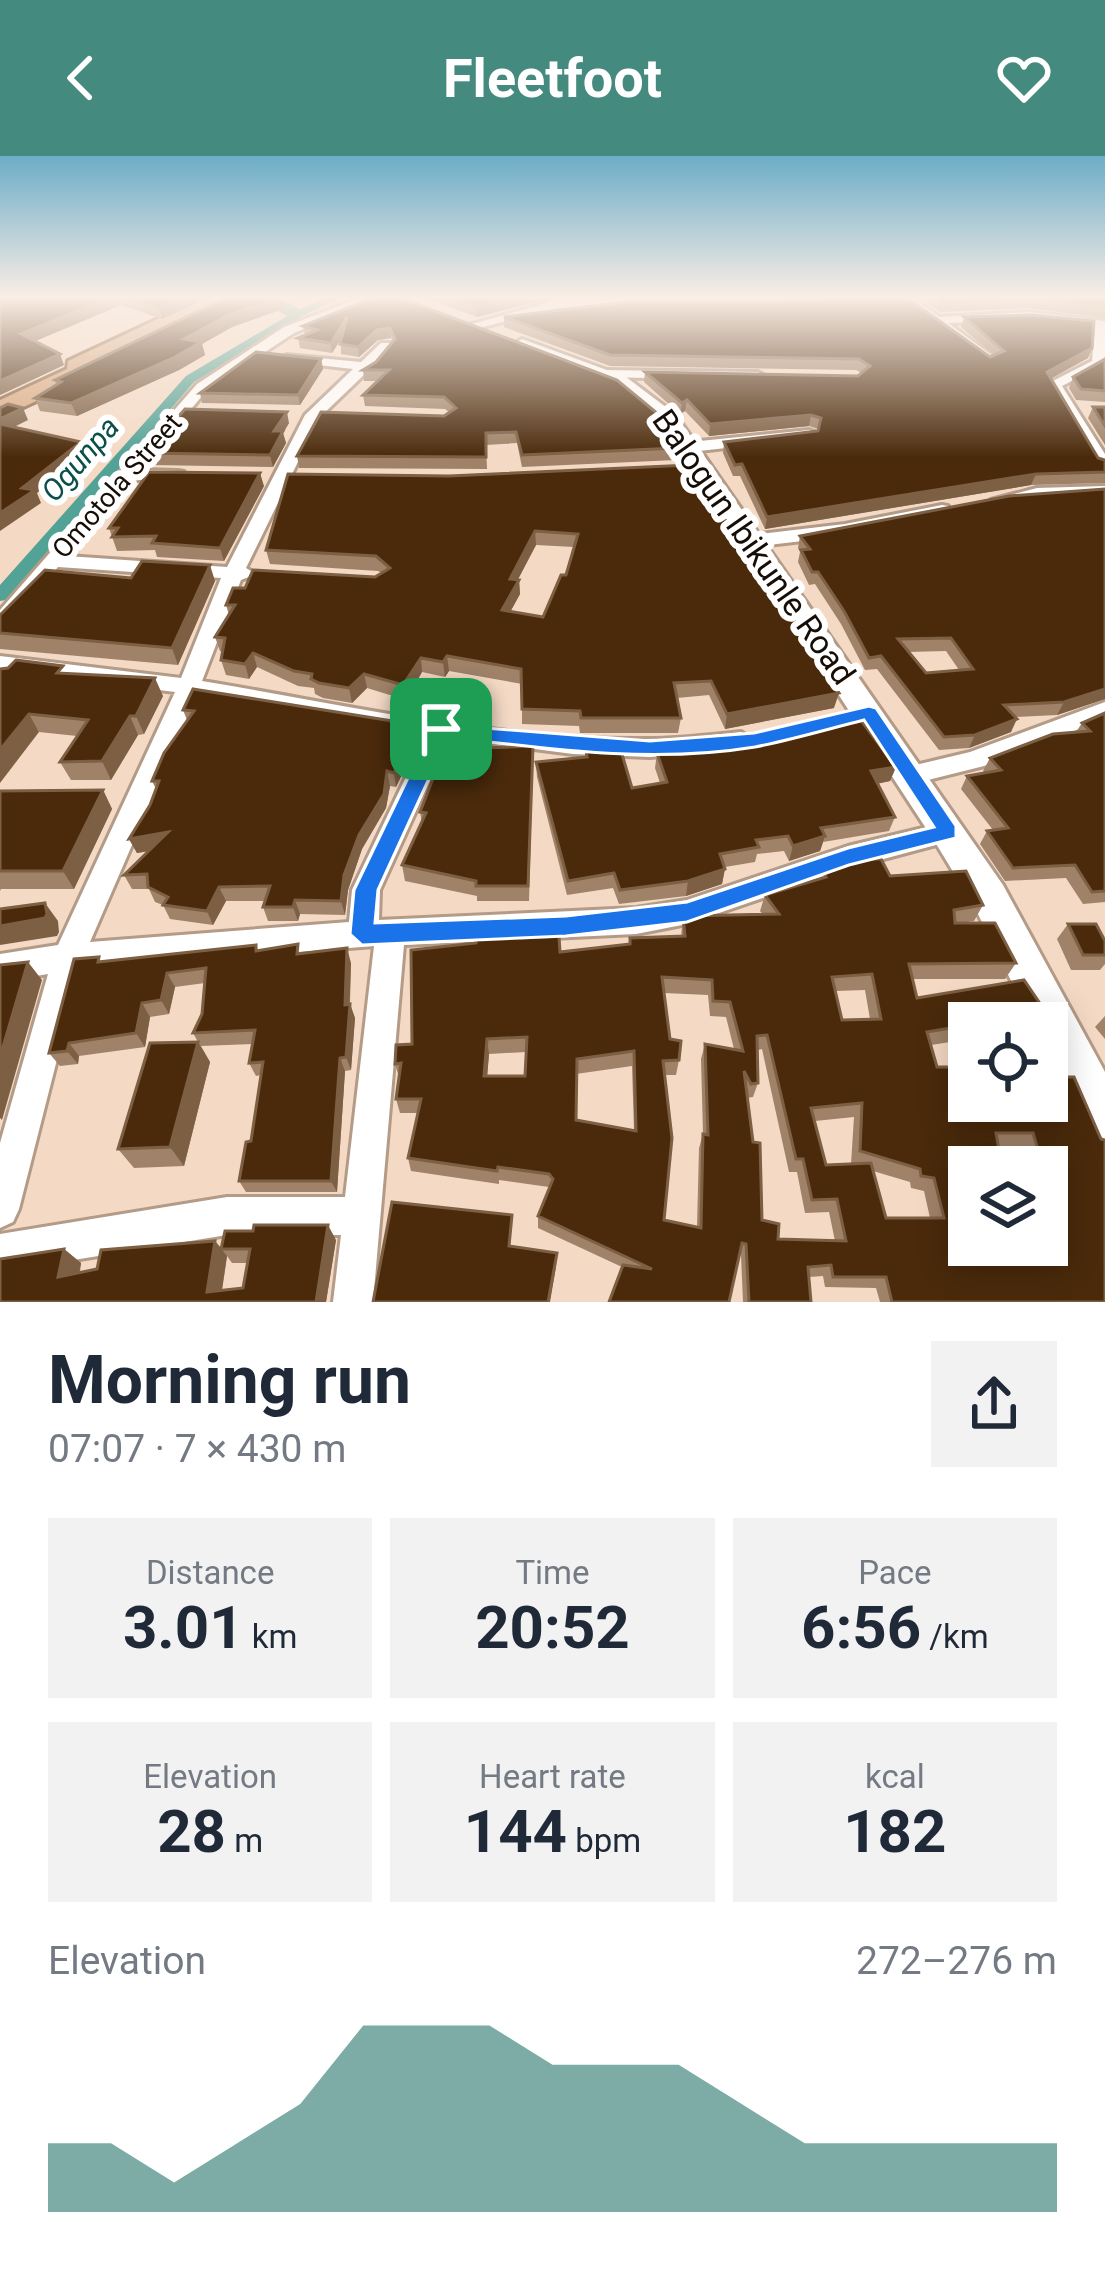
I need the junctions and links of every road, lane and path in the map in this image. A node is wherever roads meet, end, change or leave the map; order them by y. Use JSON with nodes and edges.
{"nodes":[{"id":1,"x":113,"y":350,"type":"edge"},
{"id":2,"x":121,"y":350,"type":"edge"},
{"id":3,"x":255,"y":350,"type":"edge"},
{"id":4,"x":258,"y":350,"type":"edge"},
{"id":5,"x":382,"y":350,"type":"edge"},
{"id":6,"x":538,"y":350,"type":"edge"},
{"id":7,"x":977,"y":350,"type":"edge"},
{"id":8,"x":1101,"y":350,"type":"edge"},
{"id":9,"x":988,"y":360,"type":"edge"},
{"id":10,"x":369,"y":367,"type":"junction"},
{"id":11,"x":602,"y":374,"type":"junction"},
{"id":12,"x":773,"y":377,"type":"edge"},
{"id":13,"x":0,"y":406,"type":"edge"},
{"id":14,"x":1066,"y":408,"type":"junction"},
{"id":15,"x":1086,"y":409,"type":"dead end"},
{"id":16,"x":183,"y":411,"type":"junction"},
{"id":17,"x":205,"y":412,"type":"edge"},
{"id":18,"x":809,"y":435,"type":"edge"},
{"id":19,"x":692,"y":461,"type":"junction"},
{"id":20,"x":1105,"y":467,"type":"edge"},
{"id":21,"x":127,"y":475,"type":"junction"},
{"id":22,"x":195,"y":476,"type":"edge"},
{"id":23,"x":1105,"y":490,"type":"edge"},
{"id":24,"x":752,"y":541,"type":"junction"},
{"id":25,"x":51,"y":560,"type":"junction"},
{"id":26,"x":233,"y":574,"type":"junction"},
{"id":27,"x":274,"y":576,"type":"edge"},
{"id":28,"x":0,"y":623,"type":"edge"},
{"id":29,"x":0,"y":663,"type":"edge"},
{"id":30,"x":189,"y":686,"type":"junction"},
{"id":31,"x":1105,"y":710,"type":"edge"},
{"id":32,"x":441,"y":729,"type":"junction"},
{"id":33,"x":777,"y":734,"type":"edge"},
{"id":34,"x":912,"y":775,"type":"junction"},
{"id":35,"x":948,"y":832,"type":"junction"},
{"id":36,"x":376,"y":934,"type":"junction"},
{"id":37,"x":68,"y":957,"type":"junction"},
{"id":38,"x":0,"y":968,"type":"edge"},
{"id":39,"x":1105,"y":1120,"type":"edge"},
{"id":40,"x":0,"y":1209,"type":"edge"},
{"id":41,"x":363,"y":1216,"type":"junction"},
{"id":42,"x":0,"y":1253,"type":"edge"},
{"id":43,"x":353,"y":1302,"type":"edge"}],
"edges":[{"from":1,"to":13,"type":"highway"},
{"from":2,"to":13,"type":"highway"},
{"from":3,"to":16,"type":"street","name":"Omotola Street"},
{"from":4,"to":10,"type":"street"},
{"from":5,"to":10,"type":"street"},
{"from":6,"to":11,"type":"street","name":"Balogun Ibikunle Road"},
{"from":7,"to":9,"type":"street"},
{"from":8,"to":14,"type":"street"},
{"from":10,"to":26,"type":"street"},
{"from":11,"to":12,"type":"street"},
{"from":11,"to":19,"type":"street","name":"Balogun Ibikunle Road"},
{"from":14,"to":15,"type":"street"},
{"from":14,"to":20,"type":"street"},
{"from":16,"to":17,"type":"street"},
{"from":16,"to":21,"type":"street","name":"Omotola Street"},
{"from":18,"to":19,"type":"street"},
{"from":19,"to":24,"type":"street","name":"Balogun Ibikunle Road"},
{"from":21,"to":22,"type":"street"},
{"from":21,"to":25,"type":"street","name":"Omotola Street"},
{"from":23,"to":24,"type":"street"},
{"from":24,"to":34,"type":"street","name":"Balogun Ibikunle Road"},
{"from":25,"to":26,"type":"street"},
{"from":25,"to":28,"type":"street","name":"Omotola Street"},
{"from":26,"to":27,"type":"street"},
{"from":26,"to":30,"type":"street"},
{"from":29,"to":30,"type":"street"},
{"from":30,"to":32,"type":"street"},
{"from":30,"to":37,"type":"street"},
{"from":31,"to":34,"type":"street"},
{"from":32,"to":33,"type":"street"},
{"from":32,"to":36,"type":"street"},
{"from":34,"to":35,"type":"street","name":"Balogun Ibikunle Road"},
{"from":35,"to":36,"type":"street"},
{"from":35,"to":39,"type":"street","name":"Balogun Ibikunle Road"},
{"from":36,"to":37,"type":"street"},
{"from":36,"to":41,"type":"street"},
{"from":37,"to":38,"type":"street"},
{"from":37,"to":40,"type":"street"},
{"from":41,"to":42,"type":"street"},
{"from":41,"to":43,"type":"street"}]}
